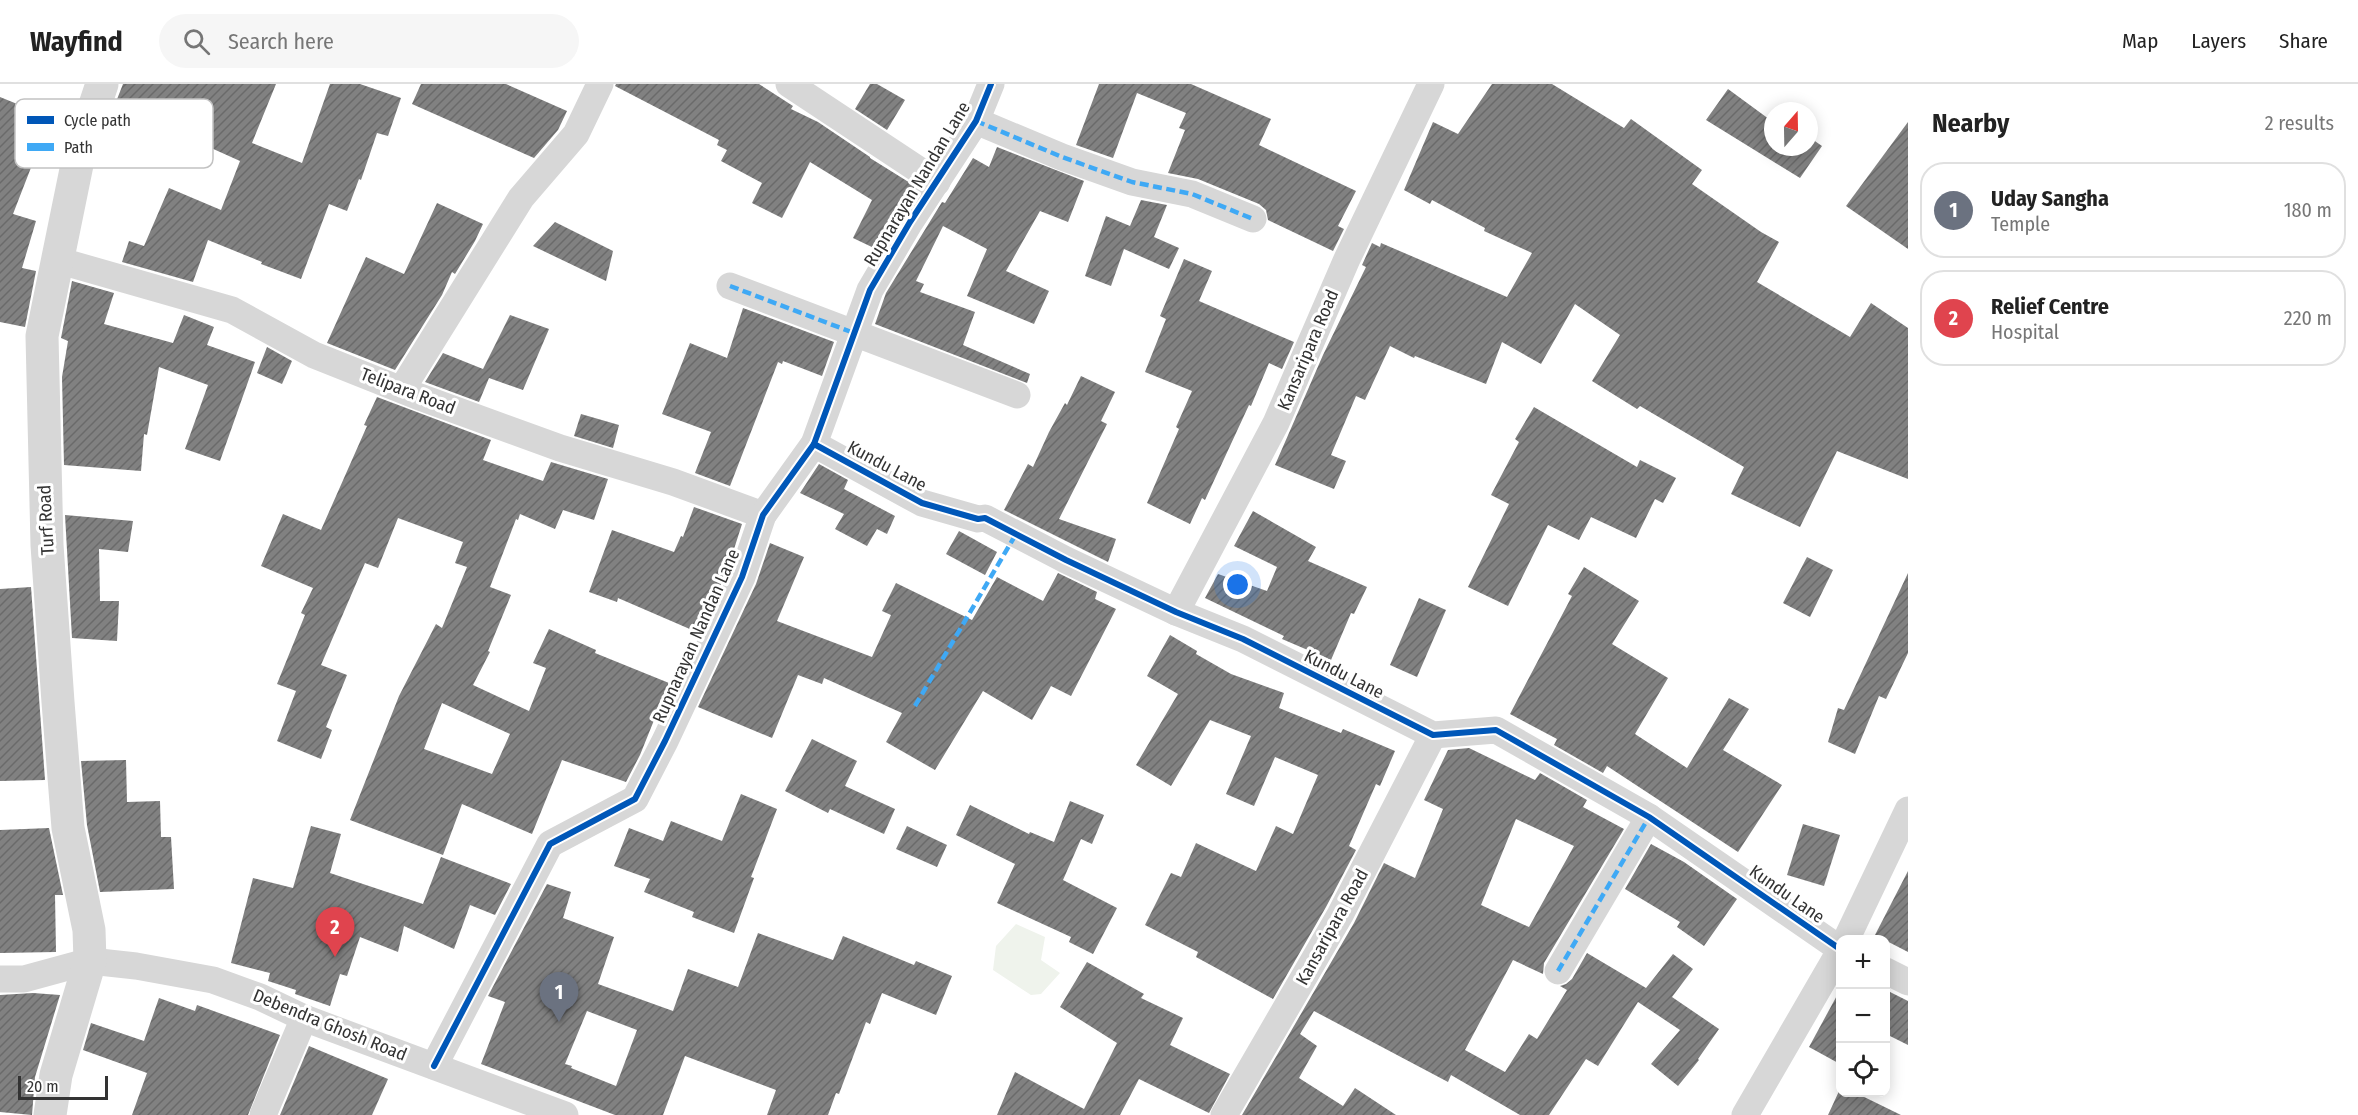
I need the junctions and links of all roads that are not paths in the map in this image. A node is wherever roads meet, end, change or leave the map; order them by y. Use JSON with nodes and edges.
{"nodes":[{"id":1,"x":102,"y":84,"type":"edge"},
{"id":2,"x":600,"y":84,"type":"edge"},
{"id":3,"x":789,"y":84,"type":"edge"},
{"id":4,"x":991,"y":84,"type":"edge"},
{"id":5,"x":1431,"y":84,"type":"edge"},
{"id":6,"x":97,"y":99,"type":"edge"},
{"id":7,"x":976,"y":121,"type":"junction"},
{"id":8,"x":76,"y":168,"type":"edge"},
{"id":9,"x":937,"y":182,"type":"junction"},
{"id":10,"x":1253,"y":219,"type":"dead end"},
{"id":11,"x":57,"y":260,"type":"junction"},
{"id":12,"x":730,"y":286,"type":"dead end"},
{"id":13,"x":854,"y":333,"type":"junction"},
{"id":14,"x":402,"y":389,"type":"junction"},
{"id":15,"x":1017,"y":395,"type":"dead end"},
{"id":16,"x":814,"y":444,"type":"junction"},
{"id":17,"x":763,"y":515,"type":"junction"},
{"id":18,"x":1176,"y":612,"type":"junction"},
{"id":19,"x":1433,"y":735,"type":"junction"},
{"id":20,"x":1908,"y":810,"type":"edge"},
{"id":21,"x":1649,"y":817,"type":"junction"},
{"id":22,"x":1848,"y":935,"type":"edge"},
{"id":23,"x":1836,"y":947,"type":"edge"},
{"id":24,"x":1836,"y":958,"type":"edge"},
{"id":25,"x":90,"y":961,"type":"junction"},
{"id":26,"x":1558,"y":971,"type":"dead end"},
{"id":27,"x":1890,"y":973,"type":"edge"},
{"id":28,"x":0,"y":979,"type":"edge"},
{"id":29,"x":1908,"y":982,"type":"edge"},
{"id":30,"x":304,"y":1018,"type":"junction"},
{"id":31,"x":434,"y":1066,"type":"junction"},
{"id":32,"x":1756,"y":1111,"type":"edge"},
{"id":33,"x":50,"y":1115,"type":"edge"},
{"id":34,"x":263,"y":1115,"type":"edge"},
{"id":35,"x":565,"y":1115,"type":"edge"},
{"id":36,"x":1224,"y":1115,"type":"edge"}],
"edges":[{"from":1,"to":6,"type":"street","name":"Turf Road"},
{"from":2,"to":14,"type":"street"},
{"from":3,"to":9,"type":"street"},
{"from":4,"to":7,"type":"street","name":"Rupnarayan Nandan Lane"},
{"from":5,"to":18,"type":"street","name":"Kansaripara Road"},
{"from":7,"to":9,"type":"street","name":"Rupnarayan Nandan Lane"},
{"from":7,"to":10,"type":"street"},
{"from":8,"to":11,"type":"street","name":"Turf Road"},
{"from":9,"to":13,"type":"street","name":"Rupnarayan Nandan Lane"},
{"from":11,"to":14,"type":"street","name":"Telipara Road"},
{"from":11,"to":25,"type":"street","name":"Turf Road"},
{"from":12,"to":13,"type":"street"},
{"from":13,"to":15,"type":"street"},
{"from":13,"to":16,"type":"street","name":"Rupnarayan Nandan Lane"},
{"from":14,"to":17,"type":"street","name":"Telipara Road"},
{"from":16,"to":17,"type":"street","name":"Rupnarayan Nandan Lane"},
{"from":16,"to":18,"type":"street","name":"Kundu Lane"},
{"from":17,"to":31,"type":"street","name":"Rupnarayan Nandan Lane"},
{"from":18,"to":19,"type":"street","name":"Kundu Lane"},
{"from":19,"to":21,"type":"street","name":"Kundu Lane"},
{"from":19,"to":36,"type":"street","name":"Kansaripara Road"},
{"from":20,"to":22,"type":"street"},
{"from":21,"to":23,"type":"street","name":"Kundu Lane"},
{"from":21,"to":26,"type":"street"},
{"from":24,"to":32,"type":"street"},
{"from":25,"to":28,"type":"street"},
{"from":25,"to":30,"type":"street","name":"Debendra Ghosh Road"},
{"from":25,"to":33,"type":"street","name":"Turf Road"},
{"from":27,"to":29,"type":"street"},
{"from":30,"to":31,"type":"street","name":"Debendra Ghosh Road"},
{"from":30,"to":34,"type":"street"},
{"from":31,"to":35,"type":"street","name":"Debendra Ghosh Road"}]}
